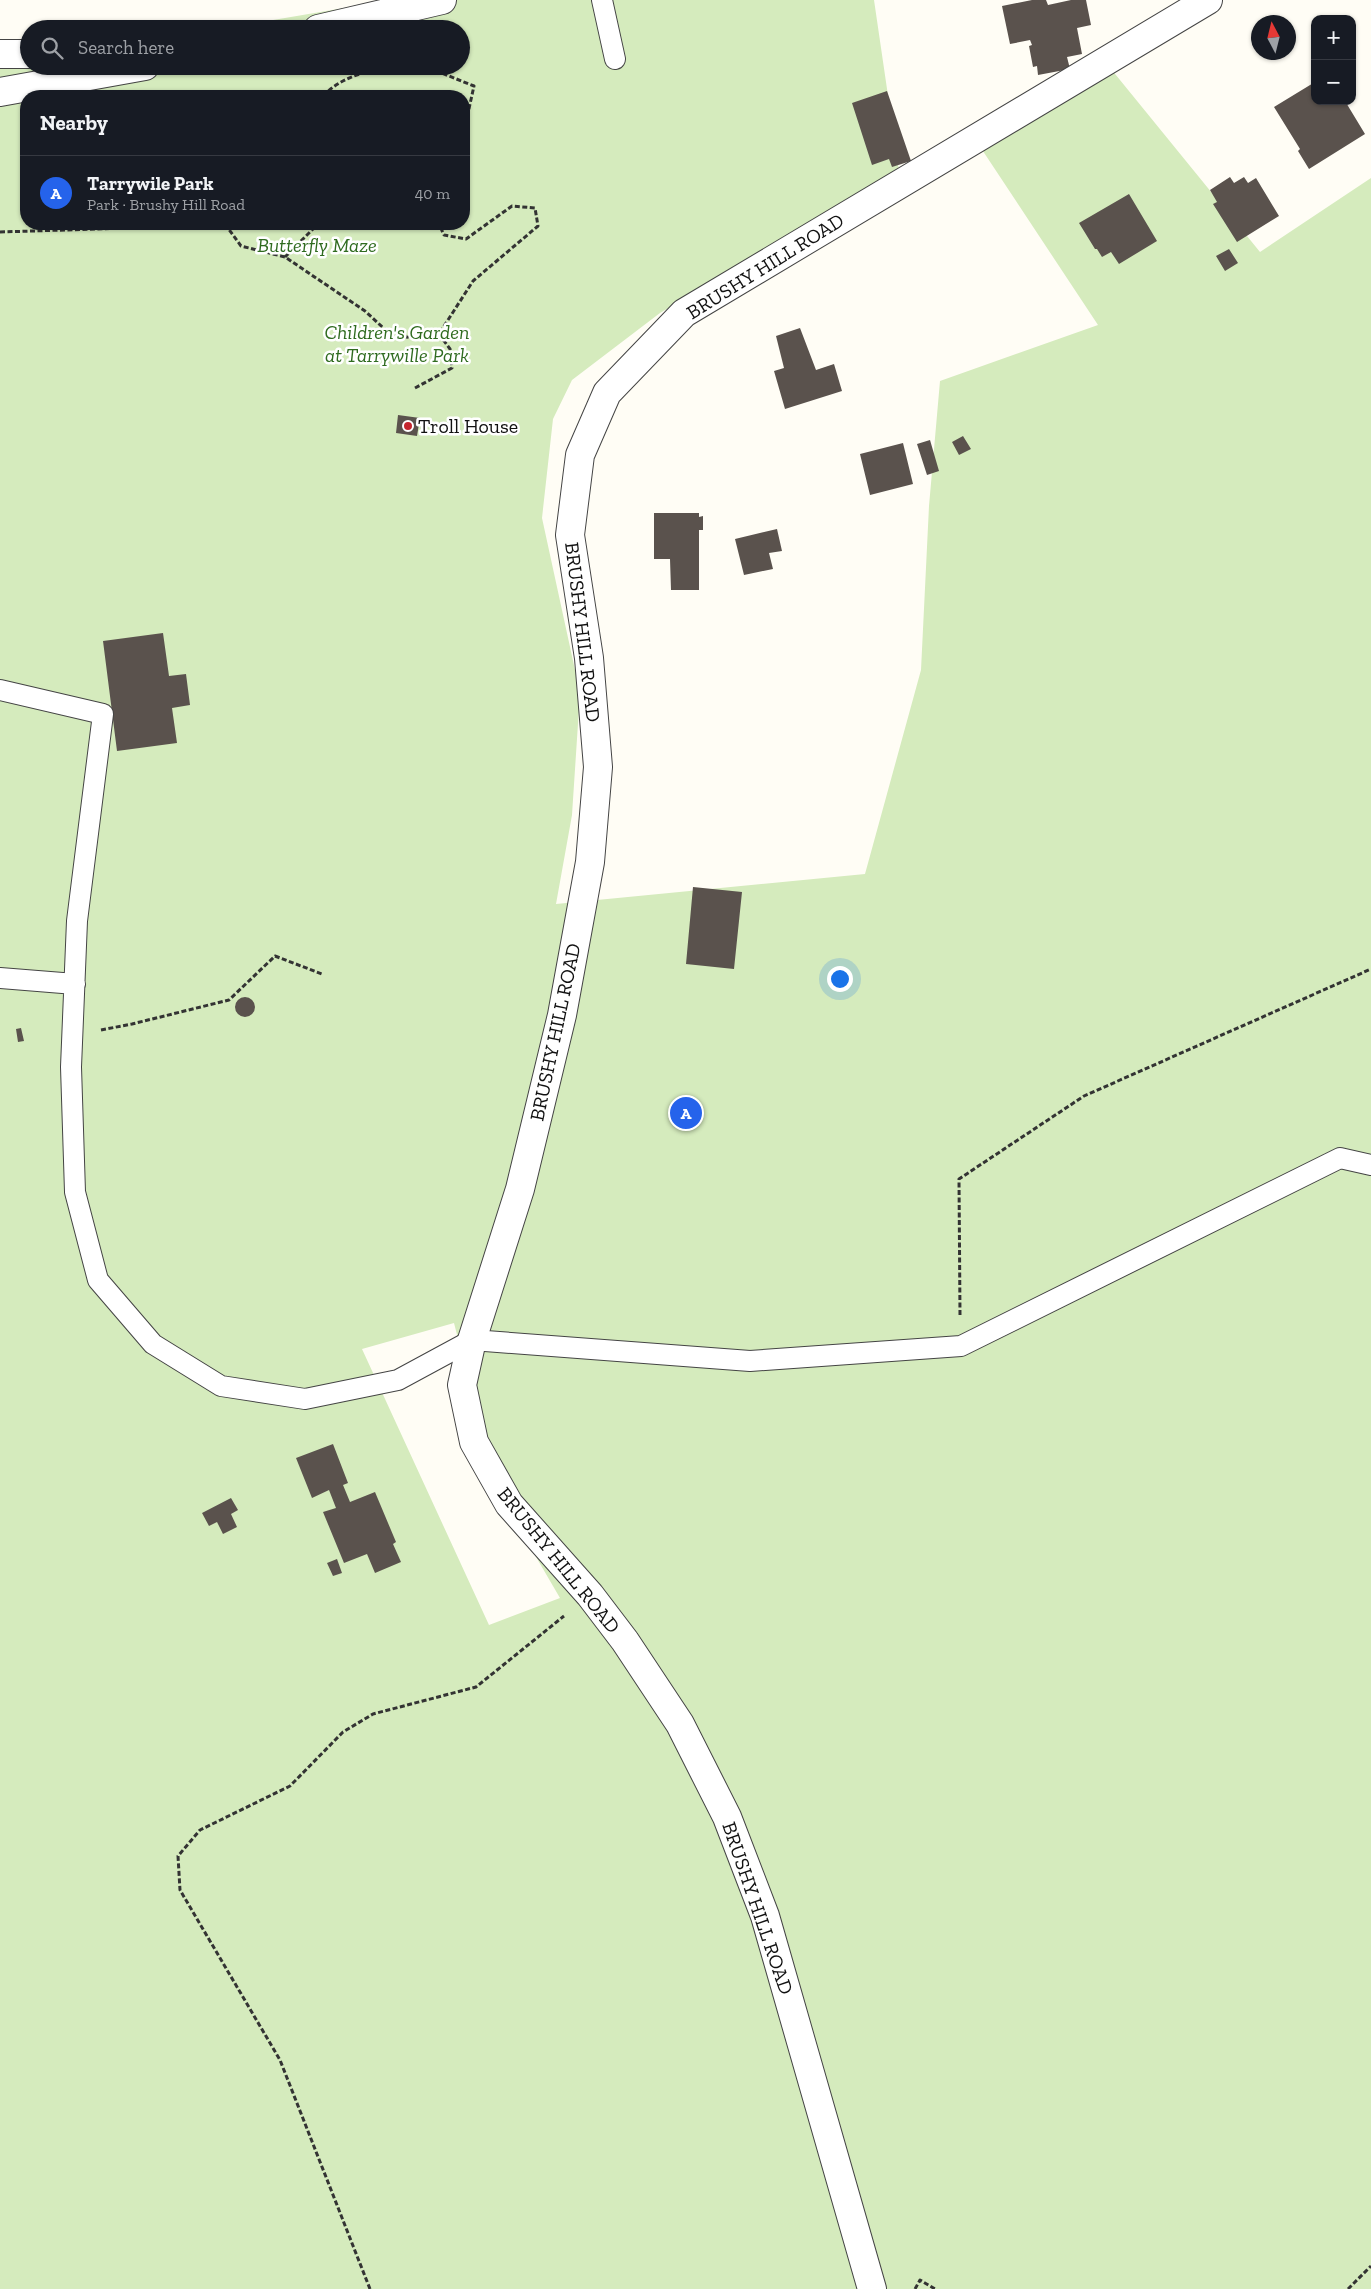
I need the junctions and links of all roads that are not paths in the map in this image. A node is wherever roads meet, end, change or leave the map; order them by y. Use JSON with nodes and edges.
{"nodes":[{"id":1,"x":602,"y":0,"type":"edge"},
{"id":2,"x":1208,"y":0,"type":"edge"},
{"id":3,"x":428,"y":1,"type":"edge"},
{"id":4,"x":353,"y":20,"type":"edge"},
{"id":5,"x":0,"y":54,"type":"edge"},
{"id":6,"x":20,"y":54,"type":"edge"},
{"id":7,"x":615,"y":58,"type":"dead end"},
{"id":8,"x":95,"y":75,"type":"edge"},
{"id":9,"x":0,"y":92,"type":"edge"},
{"id":10,"x":0,"y":690,"type":"edge"},
{"id":11,"x":0,"y":978,"type":"edge"},
{"id":12,"x":75,"y":984,"type":"junction"},
{"id":13,"x":1371,"y":1165,"type":"edge"},
{"id":14,"x":472,"y":1340,"type":"junction"},
{"id":15,"x":872,"y":2289,"type":"edge"}],
"edges":[{"from":1,"to":7,"type":"lane"},
{"from":2,"to":14,"type":"street","name":"BRUSHY HILL ROAD"},
{"from":3,"to":4,"type":"street"},
{"from":5,"to":6,"type":"street"},
{"from":8,"to":9,"type":"street"},
{"from":10,"to":12,"type":"lane"},
{"from":11,"to":12,"type":"lane"},
{"from":12,"to":14,"type":"lane"},
{"from":13,"to":14,"type":"lane"},
{"from":14,"to":15,"type":"street","name":"BRUSHY HILL ROAD"}]}
